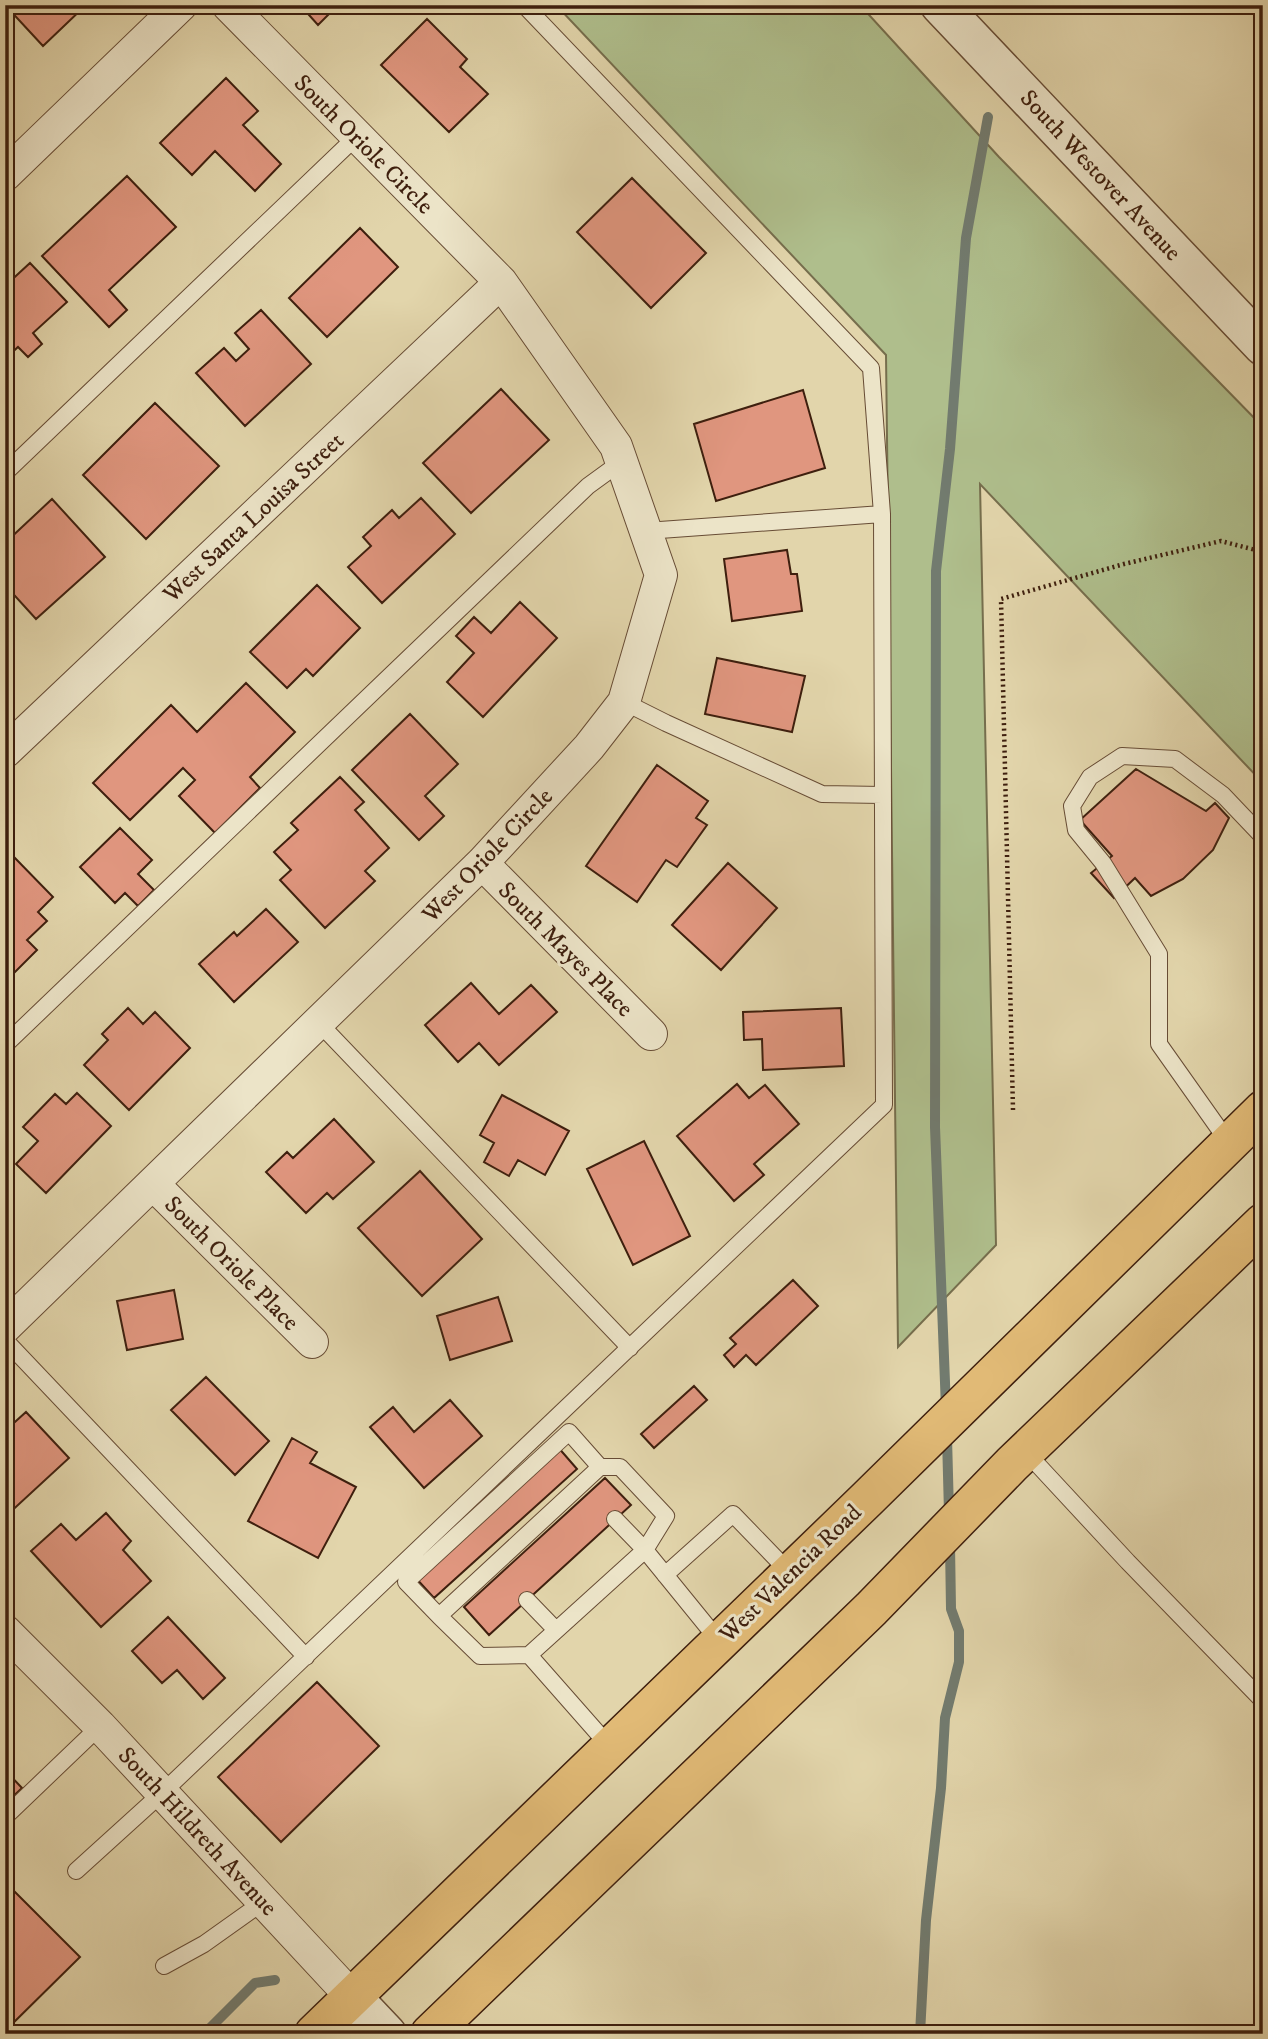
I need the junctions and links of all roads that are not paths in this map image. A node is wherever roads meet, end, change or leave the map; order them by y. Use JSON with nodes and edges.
{"nodes":[{"id":1,"x":181,"y":5,"type":"edge"},
{"id":2,"x":228,"y":5,"type":"edge"},
{"id":3,"x":524,"y":5,"type":"edge"},
{"id":4,"x":940,"y":5,"type":"edge"},
{"id":5,"x":357,"y":136,"type":"junction"},
{"id":6,"x":5,"y":174,"type":"edge"},
{"id":7,"x":501,"y":282,"type":"junction"},
{"id":8,"x":1263,"y":345,"type":"edge"},
{"id":9,"x":621,"y":462,"type":"junction"},
{"id":10,"x":5,"y":473,"type":"edge"},
{"id":11,"x":882,"y":514,"type":"junction"},
{"id":12,"x":646,"y":531,"type":"junction"},
{"id":13,"x":624,"y":702,"type":"junction"},
{"id":14,"x":5,"y":752,"type":"edge"},
{"id":15,"x":882,"y":794,"type":"junction"},
{"id":16,"x":1263,"y":836,"type":"edge"},
{"id":17,"x":482,"y":863,"type":"junction"},
{"id":18,"x":319,"y":1023,"type":"junction"},
{"id":19,"x":651,"y":1034,"type":"dead end"},
{"id":20,"x":5,"y":1045,"type":"edge"},
{"id":21,"x":1263,"y":1110,"type":"edge"},
{"id":22,"x":1229,"y":1143,"type":"junction"},
{"id":23,"x":153,"y":1184,"type":"junction"},
{"id":24,"x":1263,"y":1223,"type":"edge"},
{"id":25,"x":5,"y":1327,"type":"edge"},
{"id":26,"x":5,"y":1340,"type":"edge"},
{"id":27,"x":312,"y":1342,"type":"dead end"},
{"id":28,"x":630,"y":1348,"type":"junction"},
{"id":29,"x":1019,"y":1457,"type":"junction"},
{"id":30,"x":600,"y":1467,"type":"junction"},
{"id":31,"x":615,"y":1519,"type":"dead end"},
{"id":32,"x":645,"y":1550,"type":"junction"},
{"id":33,"x":790,"y":1573,"type":"junction"},
{"id":34,"x":665,"y":1576,"type":"junction"},
{"id":35,"x":527,"y":1600,"type":"dead end"},
{"id":36,"x":439,"y":1616,"type":"junction"},
{"id":37,"x":556,"y":1630,"type":"junction"},
{"id":38,"x":5,"y":1631,"type":"edge"},
{"id":39,"x":719,"y":1641,"type":"junction"},
{"id":40,"x":528,"y":1655,"type":"junction"},
{"id":41,"x":306,"y":1657,"type":"junction"},
{"id":42,"x":1263,"y":1701,"type":"edge"},
{"id":43,"x":100,"y":1726,"type":"junction"},
{"id":44,"x":610,"y":1747,"type":"junction"},
{"id":45,"x":162,"y":1793,"type":"junction"},
{"id":46,"x":5,"y":1817,"type":"edge"},
{"id":47,"x":76,"y":1871,"type":"dead end"},
{"id":48,"x":263,"y":1902,"type":"junction"},
{"id":49,"x":164,"y":1966,"type":"dead end"},
{"id":50,"x":352,"y":1997,"type":"junction"},
{"id":51,"x":314,"y":2034,"type":"edge"},
{"id":52,"x":387,"y":2034,"type":"edge"},
{"id":53,"x":430,"y":2034,"type":"edge"}],
"edges":[{"from":1,"to":6,"type":"street"},
{"from":2,"to":5,"type":"street","name":"South Oriole Circle"},
{"from":3,"to":11,"type":"lane"},
{"from":4,"to":8,"type":"street","name":"South Westover Avenue"},
{"from":5,"to":7,"type":"street","name":"South Oriole Circle"},
{"from":5,"to":10,"type":"lane"},
{"from":7,"to":9,"type":"street","name":"West Oriole Circle"},
{"from":7,"to":14,"type":"street","name":"West Santa Louisa Street"},
{"from":9,"to":12,"type":"street","name":"West Oriole Circle"},
{"from":9,"to":20,"type":"lane"},
{"from":11,"to":12,"type":"lane"},
{"from":11,"to":15,"type":"lane"},
{"from":12,"to":13,"type":"street","name":"West Oriole Circle"},
{"from":13,"to":15,"type":"lane"},
{"from":13,"to":17,"type":"street","name":"West Oriole Circle"},
{"from":15,"to":28,"type":"lane"},
{"from":16,"to":22,"type":"lane"},
{"from":17,"to":18,"type":"street","name":"West Oriole Circle"},
{"from":17,"to":19,"type":"street","name":"South Mayes Place"},
{"from":18,"to":23,"type":"street","name":"West Oriole Circle"},
{"from":18,"to":28,"type":"lane"},
{"from":21,"to":22,"type":"main road","name":"West Valencia Road"},
{"from":22,"to":33,"type":"main road","name":"West Valencia Road"},
{"from":23,"to":25,"type":"street","name":"West Oriole Circle"},
{"from":23,"to":27,"type":"street","name":"South Oriole Place"},
{"from":24,"to":29,"type":"main road"},
{"from":26,"to":41,"type":"lane"},
{"from":28,"to":41,"type":"lane"},
{"from":29,"to":42,"type":"lane"},
{"from":29,"to":53,"type":"main road"},
{"from":30,"to":32,"type":"lane"},
{"from":30,"to":36,"type":"lane"},
{"from":30,"to":36,"type":"lane"},
{"from":31,"to":32,"type":"lane"},
{"from":32,"to":34,"type":"lane"},
{"from":32,"to":37,"type":"lane"},
{"from":33,"to":34,"type":"lane"},
{"from":33,"to":39,"type":"main road","name":"West Valencia Road"},
{"from":34,"to":39,"type":"lane"},
{"from":35,"to":37,"type":"lane"},
{"from":36,"to":40,"type":"lane"},
{"from":37,"to":40,"type":"lane"},
{"from":38,"to":43,"type":"street","name":"South Hildreth Avenue"},
{"from":39,"to":44,"type":"main road","name":"West Valencia Road"},
{"from":40,"to":44,"type":"lane"},
{"from":41,"to":45,"type":"lane"},
{"from":43,"to":45,"type":"street","name":"South Hildreth Avenue"},
{"from":43,"to":46,"type":"lane"},
{"from":44,"to":50,"type":"main road","name":"West Valencia Road"},
{"from":45,"to":47,"type":"lane"},
{"from":45,"to":48,"type":"street","name":"South Hildreth Avenue"},
{"from":48,"to":49,"type":"lane"},
{"from":48,"to":50,"type":"street","name":"South Hildreth Avenue"},
{"from":50,"to":51,"type":"main road","name":"West Valencia Road"},
{"from":50,"to":52,"type":"street","name":"South Hildreth Avenue"}]}
